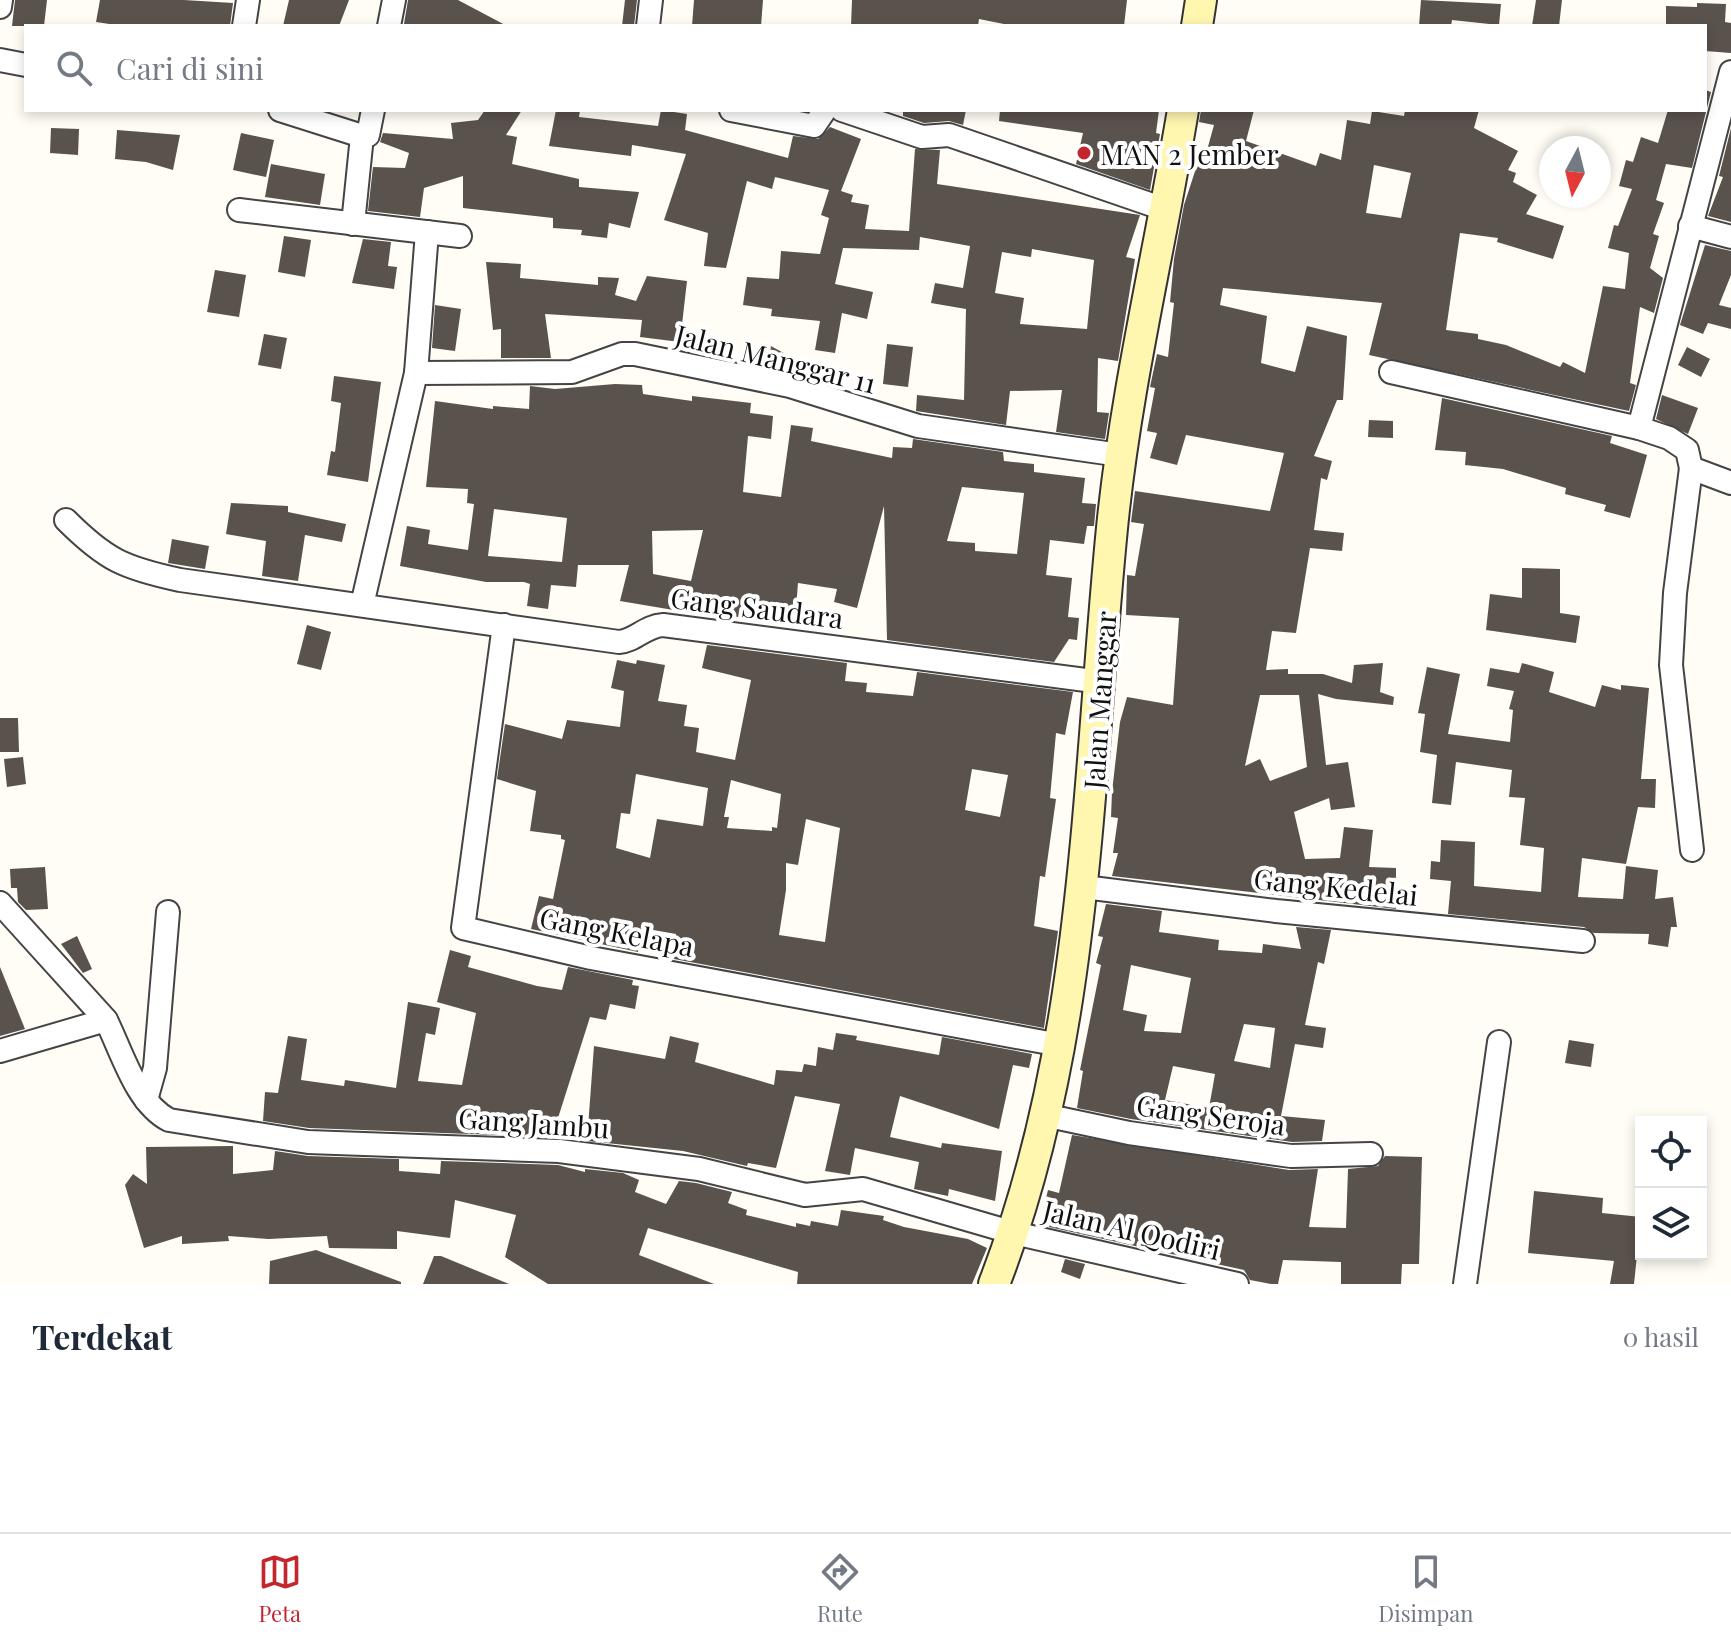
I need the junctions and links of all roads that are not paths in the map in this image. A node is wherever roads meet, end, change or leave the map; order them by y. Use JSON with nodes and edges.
{"nodes":[{"id":1,"x":1,"y":0,"type":"edge"},
{"id":2,"x":248,"y":0,"type":"edge"},
{"id":3,"x":394,"y":0,"type":"edge"},
{"id":4,"x":651,"y":0,"type":"edge"},
{"id":5,"x":1201,"y":0,"type":"edge"},
{"id":6,"x":0,"y":7,"type":"edge"},
{"id":7,"x":244,"y":24,"type":"edge"},
{"id":8,"x":389,"y":24,"type":"edge"},
{"id":9,"x":648,"y":24,"type":"edge"},
{"id":10,"x":1197,"y":24,"type":"edge"},
{"id":11,"x":0,"y":60,"type":"edge"},
{"id":12,"x":24,"y":65,"type":"edge"},
{"id":13,"x":1731,"y":72,"type":"edge"},
{"id":14,"x":286,"y":112,"type":"edge"},
{"id":15,"x":373,"y":112,"type":"edge"},
{"id":16,"x":741,"y":112,"type":"edge"},
{"id":17,"x":824,"y":112,"type":"edge"},
{"id":18,"x":848,"y":112,"type":"edge"},
{"id":19,"x":1183,"y":112,"type":"edge"},
{"id":20,"x":362,"y":136,"type":"junction"},
{"id":21,"x":239,"y":210,"type":"dead end"},
{"id":22,"x":1167,"y":210,"type":"junction"},
{"id":23,"x":353,"y":224,"type":"junction"},
{"id":24,"x":1690,"y":226,"type":"junction"},
{"id":25,"x":427,"y":232,"type":"junction"},
{"id":26,"x":460,"y":236,"type":"dead end"},
{"id":27,"x":1731,"y":237,"type":"edge"},
{"id":28,"x":1391,"y":372,"type":"dead end"},
{"id":29,"x":416,"y":373,"type":"junction"},
{"id":30,"x":1639,"y":428,"type":"junction"},
{"id":31,"x":1120,"y":455,"type":"junction"},
{"id":32,"x":1691,"y":468,"type":"junction"},
{"id":33,"x":1731,"y":483,"type":"edge"},
{"id":34,"x":66,"y":520,"type":"dead end"},
{"id":35,"x":362,"y":605,"type":"junction"},
{"id":36,"x":504,"y":625,"type":"junction"},
{"id":37,"x":1101,"y":682,"type":"junction"},
{"id":38,"x":1692,"y":850,"type":"dead end"},
{"id":39,"x":1084,"y":887,"type":"junction"},
{"id":40,"x":0,"y":903,"type":"edge"},
{"id":41,"x":168,"y":912,"type":"dead end"},
{"id":42,"x":1583,"y":941,"type":"dead end"},
{"id":43,"x":99,"y":1022,"type":"junction"},
{"id":44,"x":1499,"y":1042,"type":"dead end"},
{"id":45,"x":1060,"y":1045,"type":"junction"},
{"id":46,"x":0,"y":1051,"type":"edge"},
{"id":47,"x":146,"y":1100,"type":"junction"},
{"id":48,"x":1044,"y":1115,"type":"junction"},
{"id":49,"x":1371,"y":1154,"type":"dead end"},
{"id":50,"x":1014,"y":1233,"type":"junction"},
{"id":51,"x":994,"y":1284,"type":"edge"},
{"id":52,"x":1237,"y":1284,"type":"edge"},
{"id":53,"x":1465,"y":1284,"type":"edge"}],
"edges":[{"from":1,"to":6,"type":"street"},
{"from":2,"to":7,"type":"street"},
{"from":3,"to":8,"type":"street"},
{"from":4,"to":9,"type":"street"},
{"from":5,"to":10,"type":"main road"},
{"from":11,"to":12,"type":"street"},
{"from":13,"to":24,"type":"street"},
{"from":14,"to":20,"type":"street"},
{"from":15,"to":20,"type":"street"},
{"from":16,"to":17,"type":"street"},
{"from":18,"to":22,"type":"street"},
{"from":19,"to":22,"type":"main road","name":"Jalan Manggar"},
{"from":20,"to":23,"type":"street"},
{"from":21,"to":23,"type":"street"},
{"from":22,"to":31,"type":"main road","name":"Jalan Manggar"},
{"from":23,"to":25,"type":"street"},
{"from":24,"to":27,"type":"street"},
{"from":24,"to":30,"type":"street"},
{"from":25,"to":26,"type":"street"},
{"from":25,"to":29,"type":"street"},
{"from":28,"to":30,"type":"street"},
{"from":29,"to":31,"type":"street","name":"Jalan Manggar 11"},
{"from":29,"to":35,"type":"street"},
{"from":30,"to":32,"type":"street"},
{"from":31,"to":37,"type":"main road","name":"Jalan Manggar"},
{"from":32,"to":33,"type":"street"},
{"from":32,"to":38,"type":"street"},
{"from":34,"to":35,"type":"street","name":"Gang Saudara"},
{"from":35,"to":36,"type":"street","name":"Gang Saudara"},
{"from":36,"to":37,"type":"street","name":"Gang Saudara"},
{"from":36,"to":45,"type":"street","name":"Gang Kelapa"},
{"from":37,"to":39,"type":"main road","name":"Jalan Manggar"},
{"from":39,"to":42,"type":"street","name":"Gang Kedelai"},
{"from":39,"to":45,"type":"main road","name":"Jalan Manggar"},
{"from":40,"to":43,"type":"street","name":"Gang Jambu"},
{"from":41,"to":47,"type":"street"},
{"from":43,"to":46,"type":"street"},
{"from":43,"to":47,"type":"street","name":"Gang Jambu"},
{"from":44,"to":53,"type":"street"},
{"from":45,"to":48,"type":"main road","name":"Jalan Manggar"},
{"from":47,"to":50,"type":"street","name":"Gang Jambu"},
{"from":48,"to":49,"type":"street","name":"Gang Seroja"},
{"from":48,"to":50,"type":"main road","name":"Jalan Manggar"},
{"from":50,"to":51,"type":"main road","name":"Jalan Manggar"},
{"from":50,"to":52,"type":"street","name":"Jalan Al Qodiri"}]}
